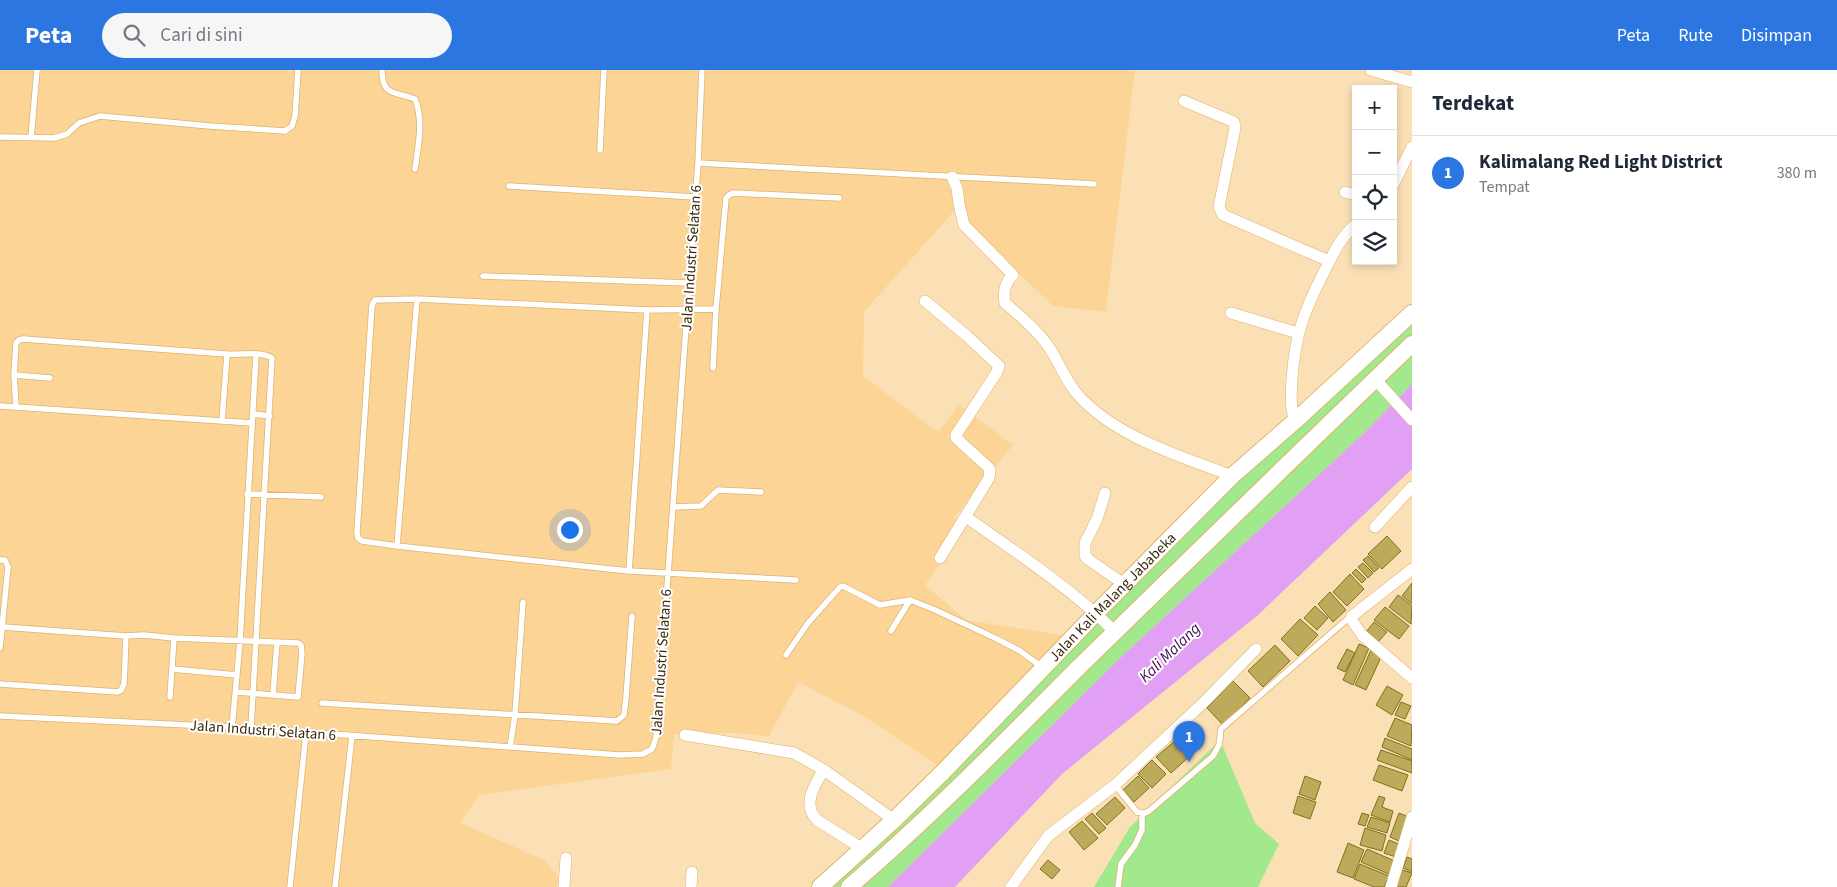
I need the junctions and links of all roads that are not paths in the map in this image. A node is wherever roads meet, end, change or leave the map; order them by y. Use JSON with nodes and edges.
{"nodes":[{"id":1,"x":37,"y":70,"type":"edge"},
{"id":2,"x":298,"y":70,"type":"edge"},
{"id":3,"x":382,"y":70,"type":"edge"},
{"id":4,"x":604,"y":70,"type":"edge"},
{"id":5,"x":702,"y":70,"type":"edge"},
{"id":6,"x":1371,"y":70,"type":"edge"},
{"id":7,"x":1412,"y":82,"type":"edge"},
{"id":8,"x":1184,"y":101,"type":"dead end"},
{"id":9,"x":0,"y":137,"type":"edge"},
{"id":10,"x":31,"y":138,"type":"junction"},
{"id":11,"x":1412,"y":147,"type":"edge"},
{"id":12,"x":600,"y":150,"type":"dead end"},
{"id":13,"x":698,"y":164,"type":"junction"},
{"id":14,"x":415,"y":169,"type":"dead end"},
{"id":15,"x":952,"y":177,"type":"junction"},
{"id":16,"x":1397,"y":177,"type":"edge"},
{"id":17,"x":1094,"y":184,"type":"dead end"},
{"id":18,"x":509,"y":186,"type":"dead end"},
{"id":19,"x":695,"y":197,"type":"junction"},
{"id":20,"x":839,"y":198,"type":"dead end"},
{"id":21,"x":1352,"y":228,"type":"edge"},
{"id":22,"x":1329,"y":261,"type":"junction"},
{"id":23,"x":483,"y":276,"type":"dead end"},
{"id":24,"x":689,"y":283,"type":"junction"},
{"id":25,"x":417,"y":299,"type":"junction"},
{"id":26,"x":925,"y":301,"type":"dead end"},
{"id":27,"x":687,"y":309,"type":"junction"},
{"id":28,"x":716,"y":309,"type":"junction"},
{"id":29,"x":648,"y":310,"type":"junction"},
{"id":30,"x":1231,"y":313,"type":"dead end"},
{"id":31,"x":1412,"y":313,"type":"edge"},
{"id":32,"x":1298,"y":333,"type":"junction"},
{"id":33,"x":1412,"y":344,"type":"edge"},
{"id":34,"x":227,"y":354,"type":"junction"},
{"id":35,"x":256,"y":355,"type":"junction"},
{"id":36,"x":713,"y":368,"type":"dead end"},
{"id":37,"x":14,"y":375,"type":"junction"},
{"id":38,"x":50,"y":378,"type":"dead end"},
{"id":39,"x":1380,"y":386,"type":"junction"},
{"id":40,"x":0,"y":406,"type":"edge"},
{"id":41,"x":16,"y":406,"type":"junction"},
{"id":42,"x":253,"y":414,"type":"junction"},
{"id":43,"x":270,"y":416,"type":"junction"},
{"id":44,"x":1412,"y":420,"type":"edge"},
{"id":45,"x":1295,"y":421,"type":"junction"},
{"id":46,"x":222,"y":422,"type":"junction"},
{"id":47,"x":252,"y":422,"type":"junction"},
{"id":48,"x":1232,"y":476,"type":"junction"},
{"id":49,"x":1412,"y":487,"type":"edge"},
{"id":50,"x":761,"y":492,"type":"dead end"},
{"id":51,"x":1105,"y":493,"type":"dead end"},
{"id":52,"x":247,"y":494,"type":"junction"},
{"id":53,"x":264,"y":494,"type":"junction"},
{"id":54,"x":321,"y":498,"type":"dead end"},
{"id":55,"x":673,"y":507,"type":"junction"},
{"id":56,"x":966,"y":517,"type":"junction"},
{"id":57,"x":1375,"y":527,"type":"dead end"},
{"id":58,"x":397,"y":546,"type":"junction"},
{"id":59,"x":940,"y":558,"type":"dead end"},
{"id":60,"x":0,"y":560,"type":"edge"},
{"id":61,"x":1412,"y":569,"type":"edge"},
{"id":62,"x":629,"y":571,"type":"junction"},
{"id":63,"x":668,"y":574,"type":"junction"},
{"id":64,"x":796,"y":580,"type":"dead end"},
{"id":65,"x":1124,"y":584,"type":"junction"},
{"id":66,"x":910,"y":600,"type":"junction"},
{"id":67,"x":523,"y":602,"type":"dead end"},
{"id":68,"x":1096,"y":613,"type":"junction"},
{"id":69,"x":632,"y":616,"type":"dead end"},
{"id":70,"x":1352,"y":616,"type":"junction"},
{"id":71,"x":3,"y":627,"type":"junction"},
{"id":72,"x":891,"y":631,"type":"dead end"},
{"id":73,"x":1115,"y":632,"type":"junction"},
{"id":74,"x":126,"y":636,"type":"junction"},
{"id":75,"x":174,"y":638,"type":"junction"},
{"id":76,"x":240,"y":641,"type":"junction"},
{"id":77,"x":256,"y":641,"type":"junction"},
{"id":78,"x":278,"y":642,"type":"junction"},
{"id":79,"x":0,"y":648,"type":"edge"},
{"id":80,"x":1256,"y":649,"type":"dead end"},
{"id":81,"x":786,"y":655,"type":"dead end"},
{"id":82,"x":1043,"y":667,"type":"junction"},
{"id":83,"x":172,"y":669,"type":"junction"},
{"id":84,"x":237,"y":675,"type":"junction"},
{"id":85,"x":1412,"y":678,"type":"edge"},
{"id":86,"x":0,"y":684,"type":"edge"},
{"id":87,"x":236,"y":692,"type":"junction"},
{"id":88,"x":252,"y":693,"type":"junction"},
{"id":89,"x":273,"y":695,"type":"junction"},
{"id":90,"x":170,"y":697,"type":"dead end"},
{"id":91,"x":322,"y":703,"type":"dead end"},
{"id":92,"x":515,"y":715,"type":"junction"},
{"id":93,"x":0,"y":716,"type":"edge"},
{"id":94,"x":232,"y":728,"type":"junction"},
{"id":95,"x":250,"y":728,"type":"junction"},
{"id":96,"x":306,"y":732,"type":"junction"},
{"id":97,"x":685,"y":735,"type":"dead end"},
{"id":98,"x":352,"y":736,"type":"junction"},
{"id":99,"x":510,"y":747,"type":"junction"},
{"id":100,"x":824,"y":770,"type":"junction"},
{"id":101,"x":1115,"y":785,"type":"junction"},
{"id":102,"x":1142,"y":814,"type":"junction"},
{"id":103,"x":1412,"y":816,"type":"edge"},
{"id":104,"x":894,"y":820,"type":"junction"},
{"id":105,"x":863,"y":849,"type":"junction"},
{"id":106,"x":566,"y":858,"type":"dead end"},
{"id":107,"x":692,"y":872,"type":"dead end"},
{"id":108,"x":290,"y":887,"type":"edge"},
{"id":109,"x":335,"y":887,"type":"edge"},
{"id":110,"x":564,"y":887,"type":"edge"},
{"id":111,"x":691,"y":887,"type":"edge"},
{"id":112,"x":820,"y":887,"type":"edge"},
{"id":113,"x":849,"y":887,"type":"edge"},
{"id":114,"x":1010,"y":887,"type":"edge"},
{"id":115,"x":1118,"y":887,"type":"edge"},
{"id":116,"x":1391,"y":887,"type":"edge"}],
"edges":[{"from":1,"to":10,"type":"lane"},
{"from":2,"to":10,"type":"lane"},
{"from":3,"to":14,"type":"lane"},
{"from":4,"to":12,"type":"lane"},
{"from":5,"to":13,"type":"lane","name":"Jalan Industri Selatan 6"},
{"from":6,"to":7,"type":"street"},
{"from":8,"to":22,"type":"street"},
{"from":9,"to":10,"type":"lane"},
{"from":11,"to":16,"type":"street"},
{"from":13,"to":15,"type":"lane"},
{"from":13,"to":19,"type":"lane","name":"Jalan Industri Selatan 6"},
{"from":15,"to":17,"type":"lane"},
{"from":15,"to":48,"type":"street"},
{"from":18,"to":19,"type":"lane"},
{"from":19,"to":24,"type":"lane","name":"Jalan Industri Selatan 6"},
{"from":20,"to":28,"type":"lane"},
{"from":21,"to":22,"type":"street"},
{"from":22,"to":32,"type":"street"},
{"from":23,"to":24,"type":"lane"},
{"from":24,"to":27,"type":"lane","name":"Jalan Industri Selatan 6"},
{"from":25,"to":29,"type":"lane"},
{"from":25,"to":58,"type":"lane"},
{"from":25,"to":58,"type":"lane"},
{"from":26,"to":56,"type":"street"},
{"from":27,"to":28,"type":"lane"},
{"from":27,"to":29,"type":"lane"},
{"from":27,"to":55,"type":"lane","name":"Jalan Industri Selatan 6"},
{"from":28,"to":36,"type":"lane"},
{"from":29,"to":62,"type":"lane"},
{"from":30,"to":32,"type":"street"},
{"from":31,"to":45,"type":"main road","name":"Jalan Kali Malang Jababeka"},
{"from":32,"to":45,"type":"street"},
{"from":33,"to":39,"type":"main road","name":"Jalan Kali Malang Jababeka"},
{"from":34,"to":35,"type":"lane"},
{"from":34,"to":37,"type":"lane"},
{"from":34,"to":46,"type":"lane"},
{"from":35,"to":42,"type":"lane"},
{"from":35,"to":43,"type":"lane"},
{"from":37,"to":38,"type":"lane"},
{"from":37,"to":41,"type":"lane"},
{"from":39,"to":44,"type":"street"},
{"from":39,"to":73,"type":"main road","name":"Jalan Kali Malang Jababeka"},
{"from":40,"to":41,"type":"lane"},
{"from":41,"to":46,"type":"lane"},
{"from":42,"to":43,"type":"lane"},
{"from":42,"to":47,"type":"lane"},
{"from":43,"to":53,"type":"lane"},
{"from":45,"to":48,"type":"main road","name":"Jalan Kali Malang Jababeka"},
{"from":46,"to":47,"type":"lane"},
{"from":47,"to":52,"type":"lane"},
{"from":48,"to":65,"type":"main road","name":"Jalan Kali Malang Jababeka"},
{"from":49,"to":57,"type":"street"},
{"from":50,"to":55,"type":"lane"},
{"from":51,"to":65,"type":"street"},
{"from":52,"to":53,"type":"lane"},
{"from":52,"to":76,"type":"lane"},
{"from":53,"to":54,"type":"lane"},
{"from":53,"to":77,"type":"lane"},
{"from":55,"to":63,"type":"lane","name":"Jalan Industri Selatan 6"},
{"from":56,"to":59,"type":"street"},
{"from":56,"to":68,"type":"street"},
{"from":58,"to":62,"type":"lane"},
{"from":60,"to":71,"type":"lane"},
{"from":61,"to":70,"type":"street"},
{"from":62,"to":63,"type":"lane"},
{"from":63,"to":64,"type":"lane"},
{"from":63,"to":99,"type":"lane","name":"Jalan Industri Selatan 6"},
{"from":65,"to":68,"type":"main road","name":"Jalan Kali Malang Jababeka"},
{"from":66,"to":72,"type":"lane"},
{"from":66,"to":81,"type":"lane"},
{"from":66,"to":82,"type":"lane"},
{"from":67,"to":92,"type":"lane"},
{"from":68,"to":73,"type":"street"},
{"from":68,"to":82,"type":"main road","name":"Jalan Kali Malang Jababeka"},
{"from":69,"to":92,"type":"lane"},
{"from":70,"to":85,"type":"street"},
{"from":70,"to":102,"type":"lane"},
{"from":71,"to":74,"type":"lane"},
{"from":71,"to":79,"type":"lane"},
{"from":73,"to":113,"type":"main road","name":"Jalan Kali Malang Jababeka"},
{"from":74,"to":75,"type":"lane"},
{"from":74,"to":86,"type":"lane"},
{"from":75,"to":76,"type":"lane"},
{"from":75,"to":83,"type":"lane"},
{"from":76,"to":77,"type":"lane"},
{"from":76,"to":84,"type":"lane"},
{"from":77,"to":78,"type":"lane"},
{"from":77,"to":88,"type":"lane"},
{"from":78,"to":89,"type":"lane"},
{"from":78,"to":89,"type":"lane"},
{"from":80,"to":101,"type":"street"},
{"from":82,"to":104,"type":"main road","name":"Jalan Kali Malang Jababeka"},
{"from":83,"to":84,"type":"lane"},
{"from":83,"to":90,"type":"lane"},
{"from":84,"to":87,"type":"lane"},
{"from":87,"to":88,"type":"lane"},
{"from":87,"to":94,"type":"lane"},
{"from":88,"to":89,"type":"lane"},
{"from":88,"to":95,"type":"lane"},
{"from":91,"to":92,"type":"lane"},
{"from":92,"to":99,"type":"lane"},
{"from":93,"to":94,"type":"lane","name":"Jalan Industri Selatan 6"},
{"from":94,"to":95,"type":"lane","name":"Jalan Industri Selatan 6"},
{"from":95,"to":96,"type":"lane","name":"Jalan Industri Selatan 6"},
{"from":96,"to":98,"type":"lane","name":"Jalan Industri Selatan 6"},
{"from":96,"to":108,"type":"lane"},
{"from":97,"to":100,"type":"street"},
{"from":98,"to":99,"type":"lane","name":"Jalan Industri Selatan 6"},
{"from":98,"to":109,"type":"lane"},
{"from":100,"to":104,"type":"street"},
{"from":100,"to":105,"type":"street"},
{"from":101,"to":102,"type":"lane"},
{"from":101,"to":114,"type":"street"},
{"from":102,"to":115,"type":"lane"},
{"from":103,"to":116,"type":"street"},
{"from":104,"to":105,"type":"main road","name":"Jalan Kali Malang Jababeka"},
{"from":105,"to":112,"type":"main road","name":"Jalan Kali Malang Jababeka"},
{"from":106,"to":110,"type":"street"},
{"from":107,"to":111,"type":"street"}]}
